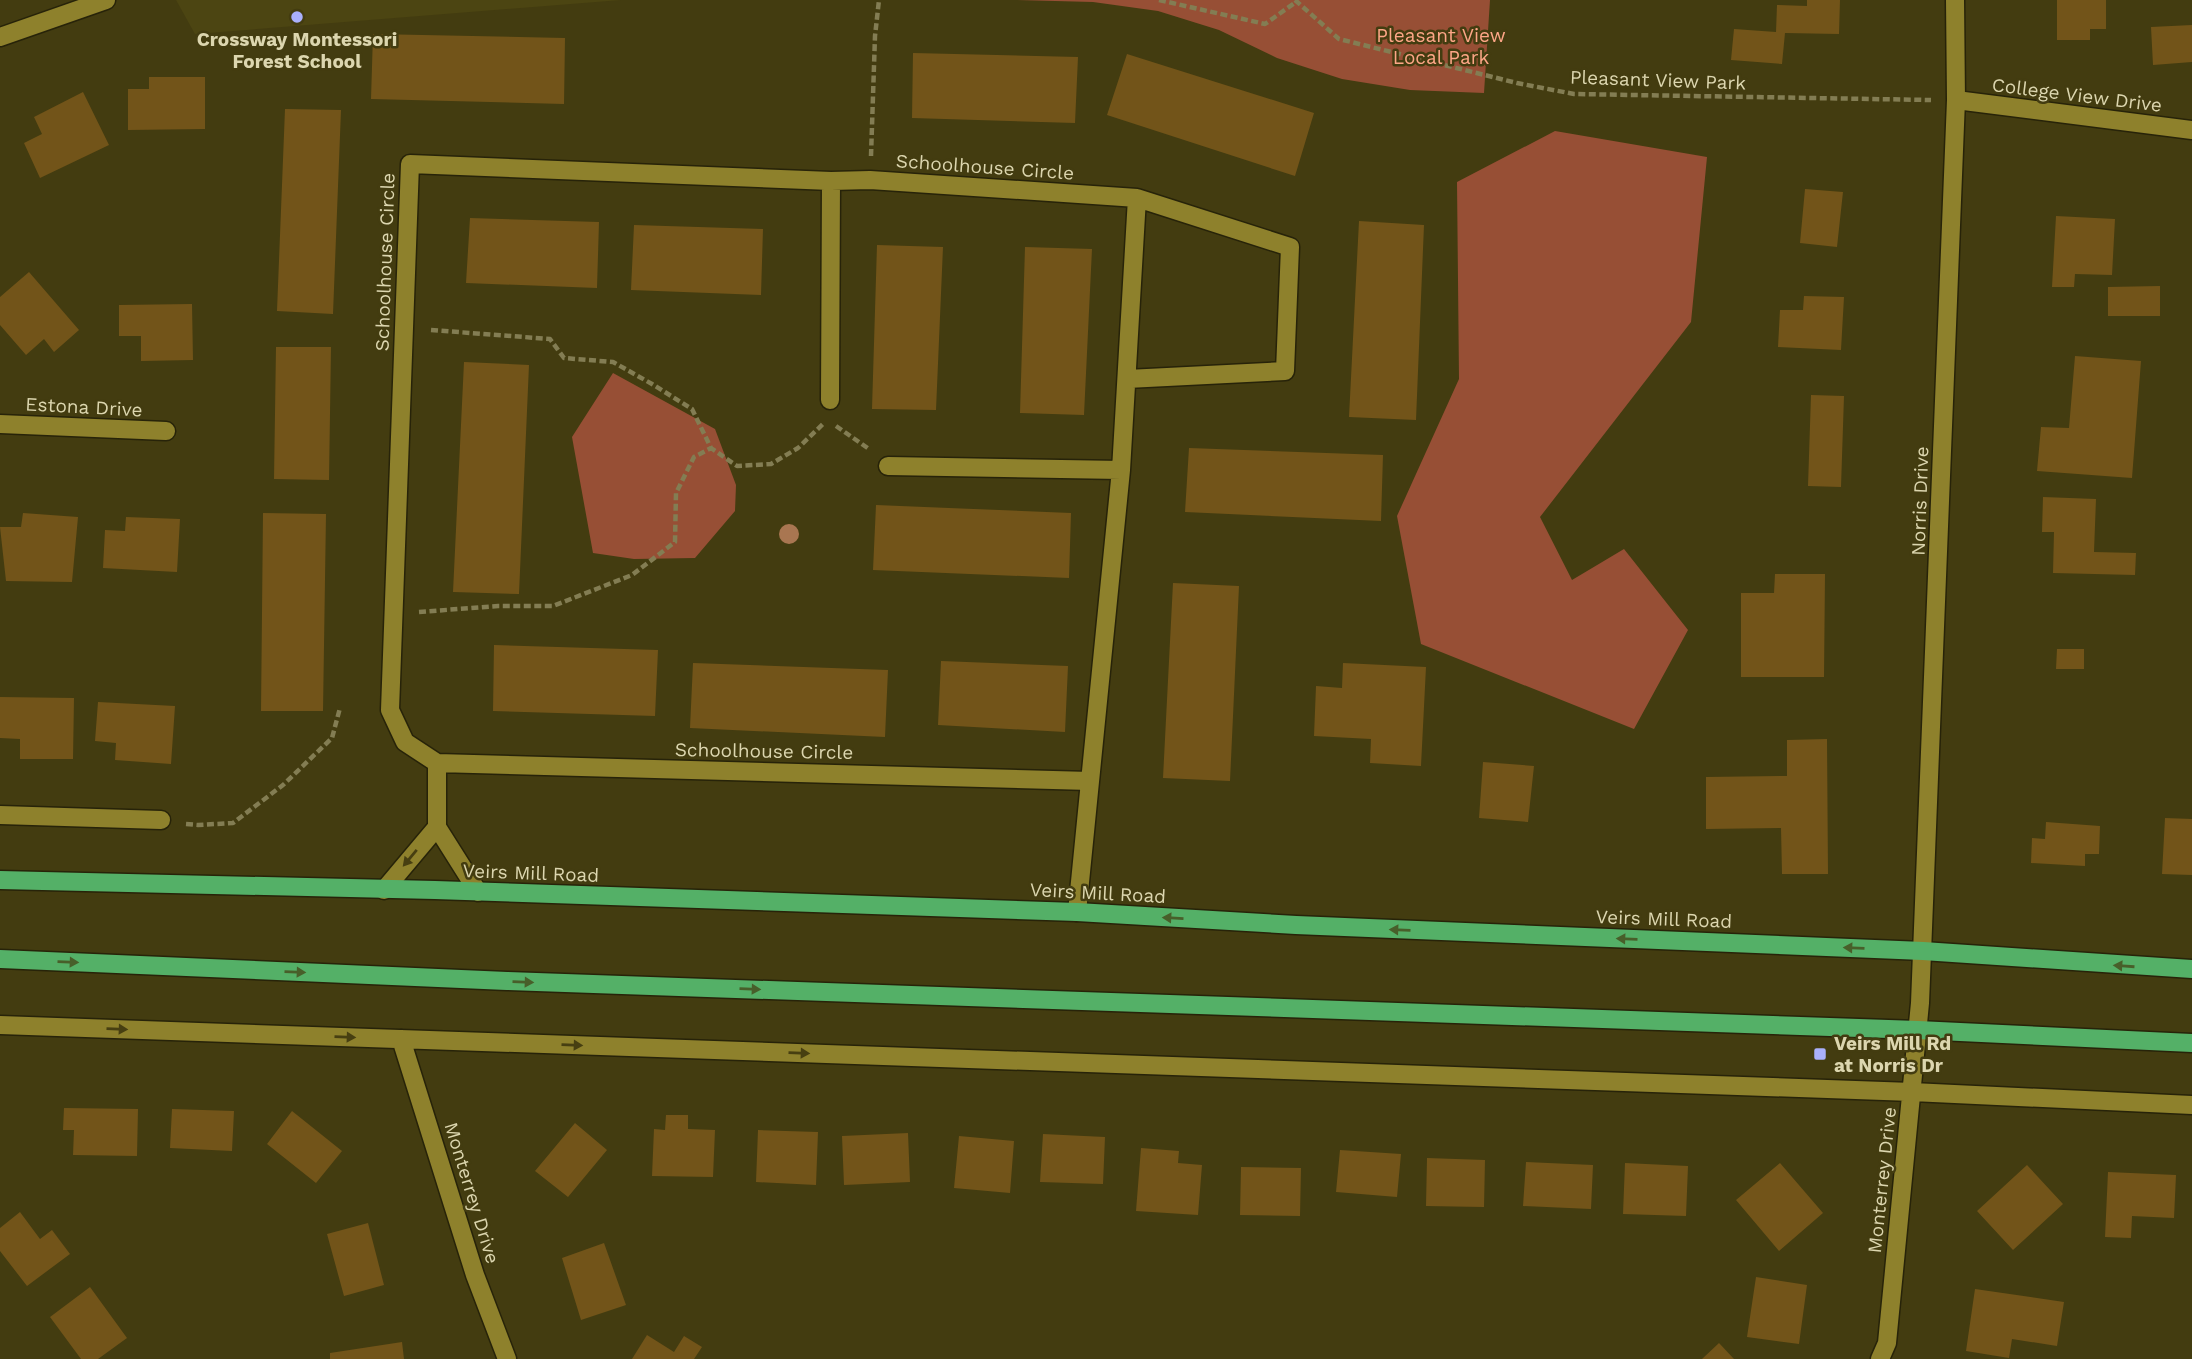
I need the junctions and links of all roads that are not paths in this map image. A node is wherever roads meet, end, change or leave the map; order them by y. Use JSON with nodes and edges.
{"nodes":[{"id":1,"x":106,"y":0,"type":"edge"},
{"id":2,"x":1955,"y":0,"type":"edge"},
{"id":3,"x":0,"y":37,"type":"edge"},
{"id":4,"x":1956,"y":100,"type":"junction"},
{"id":5,"x":2192,"y":130,"type":"edge"},
{"id":6,"x":831,"y":181,"type":"junction"},
{"id":7,"x":1138,"y":198,"type":"junction"},
{"id":8,"x":1127,"y":379,"type":"junction"},
{"id":9,"x":830,"y":400,"type":"dead end"},
{"id":10,"x":0,"y":424,"type":"edge"},
{"id":11,"x":166,"y":431,"type":"dead end"},
{"id":12,"x":888,"y":466,"type":"road end"},
{"id":13,"x":1121,"y":470,"type":"junction"},
{"id":14,"x":437,"y":763,"type":"junction"},
{"id":15,"x":1090,"y":781,"type":"junction"},
{"id":16,"x":0,"y":815,"type":"edge"},
{"id":17,"x":161,"y":820,"type":"road end"},
{"id":18,"x":437,"y":827,"type":"junction"},
{"id":19,"x":0,"y":880,"type":"edge"},
{"id":20,"x":384,"y":890,"type":"junction"},
{"id":21,"x":478,"y":892,"type":"junction"},
{"id":22,"x":1077,"y":912,"type":"junction"},
{"id":23,"x":1923,"y":951,"type":"junction"},
{"id":24,"x":0,"y":959,"type":"edge"},
{"id":25,"x":2192,"y":969,"type":"edge"},
{"id":26,"x":1920,"y":1003,"type":"joint"},
{"id":27,"x":0,"y":1025,"type":"edge"},
{"id":28,"x":1918,"y":1030,"type":"junction"},
{"id":29,"x":401,"y":1039,"type":"junction"},
{"id":30,"x":2192,"y":1043,"type":"edge"},
{"id":31,"x":1912,"y":1092,"type":"junction"},
{"id":32,"x":2192,"y":1105,"type":"edge"},
{"id":33,"x":507,"y":1359,"type":"edge"},
{"id":34,"x":1880,"y":1359,"type":"edge"}],
"edges":[{"from":1,"to":3,"type":"street"},
{"from":2,"to":4,"type":"street","name":"Norris Drive"},
{"from":4,"to":5,"type":"street","name":"College View Drive"},
{"from":4,"to":23,"type":"street","name":"Norris Drive"},
{"from":6,"to":7,"type":"street","name":"Schoolhouse Circle"},
{"from":6,"to":9,"type":"street"},
{"from":6,"to":14,"type":"street","name":"Schoolhouse Circle"},
{"from":7,"to":8,"type":"street"},
{"from":7,"to":8,"type":"street","name":"Schoolhouse Circle"},
{"from":8,"to":13,"type":"street"},
{"from":10,"to":11,"type":"street","name":"Estona Drive"},
{"from":12,"to":13,"type":"street"},
{"from":13,"to":15,"type":"street"},
{"from":14,"to":15,"type":"street","name":"Schoolhouse Circle"},
{"from":14,"to":18,"type":"street"},
{"from":15,"to":22,"type":"street"},
{"from":16,"to":17,"type":"street"},
{"from":18,"to":20,"type":"street","one_way":true},
{"from":18,"to":21,"type":"street"},
{"from":19,"to":20,"type":"main road","name":"Veirs Mill Road"},
{"from":20,"to":21,"type":"main road","name":"Veirs Mill Road"},
{"from":21,"to":22,"type":"main road","name":"Veirs Mill Road"},
{"from":23,"to":22,"type":"main road","name":"Veirs Mill Road","one_way":true},
{"from":25,"to":23,"type":"main road","name":"Veirs Mill Road","one_way":true},
{"from":23,"to":26,"type":"street","name":"Norris Drive"},
{"from":24,"to":28,"type":"main road","one_way":true},
{"from":26,"to":28,"type":"street","name":"Monterrey Drive"},
{"from":27,"to":29,"type":"street","one_way":true},
{"from":28,"to":30,"type":"main road"},
{"from":28,"to":31,"type":"street","name":"Monterrey Drive"},
{"from":29,"to":31,"type":"street","one_way":true},
{"from":29,"to":33,"type":"street","name":"Monterrey Drive"},
{"from":31,"to":32,"type":"street"},
{"from":31,"to":34,"type":"street","name":"Monterrey Drive"}]}
